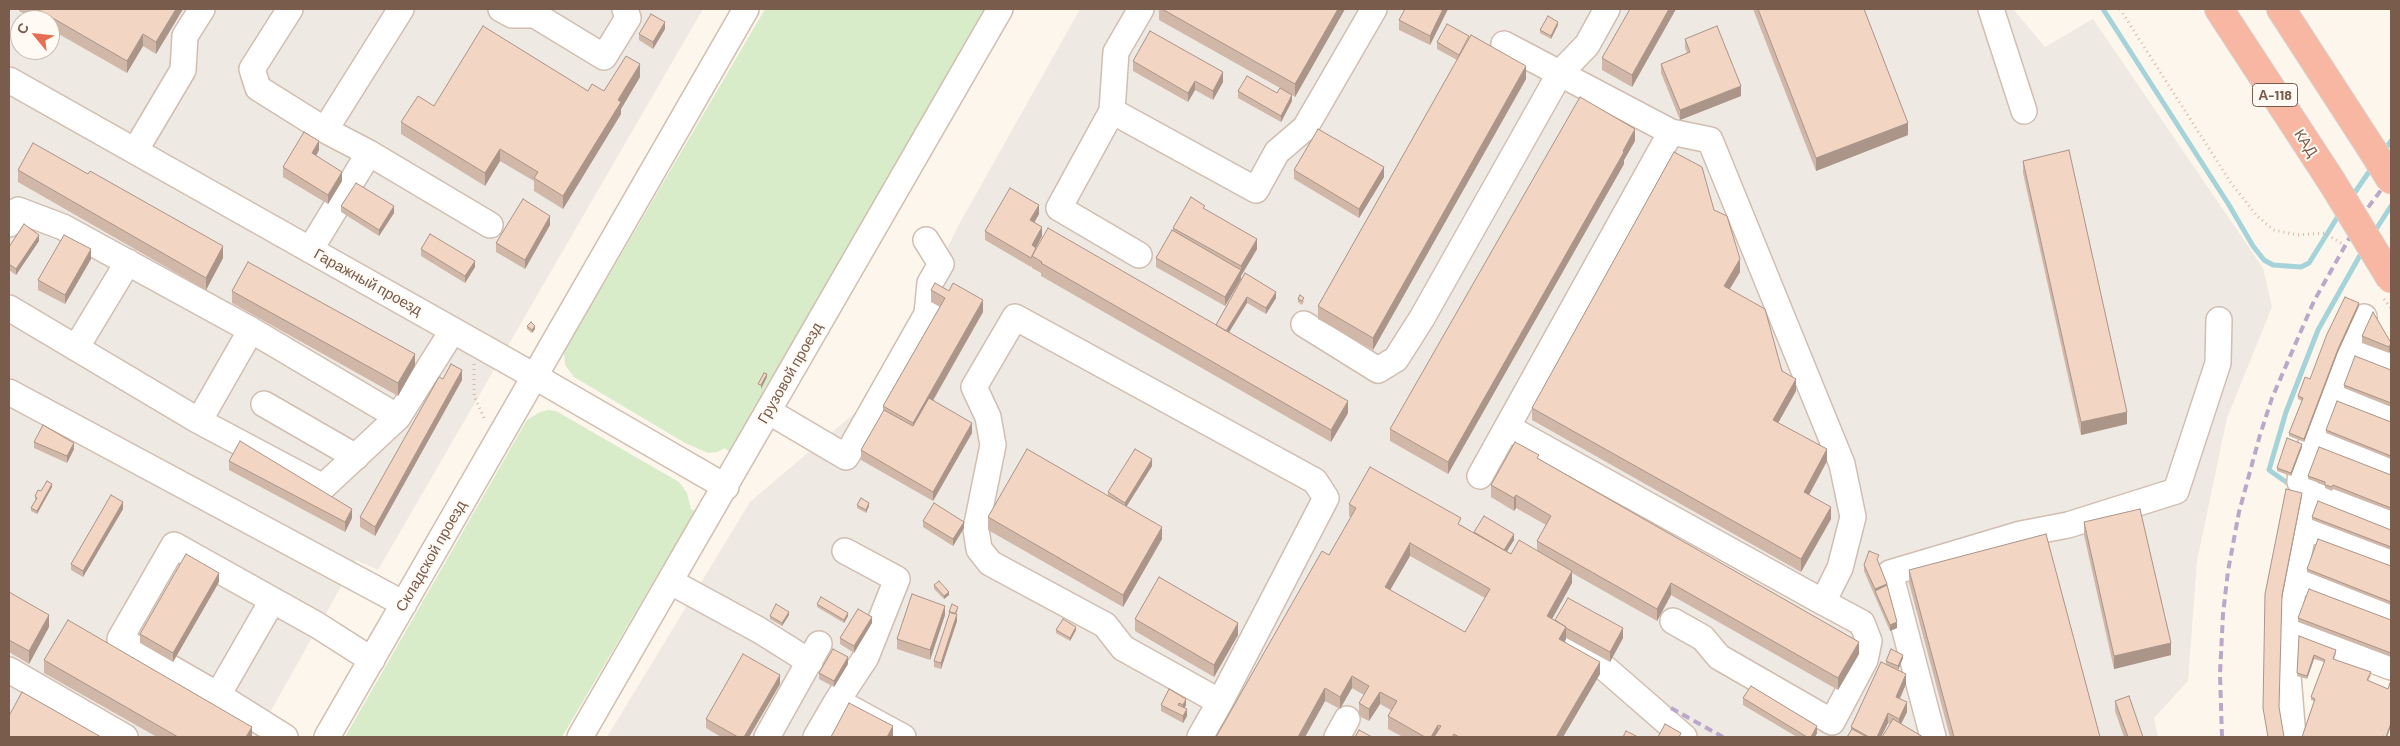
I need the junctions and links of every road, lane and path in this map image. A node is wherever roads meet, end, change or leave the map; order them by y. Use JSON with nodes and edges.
{"nodes":[{"id":1,"x":202,"y":9,"type":"edge"},
{"id":2,"x":290,"y":9,"type":"edge"},
{"id":3,"x":401,"y":9,"type":"edge"},
{"id":4,"x":501,"y":9,"type":"edge"},
{"id":5,"x":626,"y":9,"type":"edge"},
{"id":6,"x":746,"y":9,"type":"edge"},
{"id":7,"x":1000,"y":9,"type":"edge"},
{"id":8,"x":1141,"y":9,"type":"edge"},
{"id":9,"x":1374,"y":9,"type":"edge"},
{"id":10,"x":1607,"y":9,"type":"edge"},
{"id":11,"x":1991,"y":9,"type":"edge"},
{"id":12,"x":2120,"y":9,"type":"edge"},
{"id":13,"x":2219,"y":9,"type":"edge"},
{"id":14,"x":2281,"y":9,"type":"edge"},
{"id":15,"x":537,"y":12,"type":"edge"},
{"id":16,"x":1504,"y":44,"type":"dead end"},
{"id":17,"x":1560,"y":74,"type":"junction"},
{"id":18,"x":9,"y":80,"type":"edge"},
{"id":19,"x":1112,"y":111,"type":"junction"},
{"id":20,"x":2024,"y":111,"type":"dead end"},
{"id":21,"x":325,"y":130,"type":"junction"},
{"id":22,"x":1671,"y":132,"type":"junction"},
{"id":23,"x":135,"y":151,"type":"junction"},
{"id":24,"x":369,"y":153,"type":"junction"},
{"id":25,"x":2391,"y":180,"type":"edge"},
{"id":26,"x":9,"y":224,"type":"edge"},
{"id":27,"x":490,"y":225,"type":"dead end"},
{"id":28,"x":2330,"y":236,"type":"dead end"},
{"id":29,"x":926,"y":240,"type":"dead end"},
{"id":30,"x":310,"y":250,"type":"junction"},
{"id":31,"x":1139,"y":256,"type":"dead end"},
{"id":32,"x":128,"y":262,"type":"junction"},
{"id":33,"x":2391,"y":279,"type":"edge"},
{"id":34,"x":9,"y":308,"type":"edge"},
{"id":35,"x":2364,"y":317,"type":"dead end"},
{"id":36,"x":2219,"y":320,"type":"dead end"},
{"id":37,"x":1304,"y":324,"type":"dead end"},
{"id":38,"x":251,"y":330,"type":"junction"},
{"id":39,"x":454,"y":330,"type":"junction"},
{"id":40,"x":76,"y":348,"type":"junction"},
{"id":41,"x":2351,"y":348,"type":"junction"},
{"id":42,"x":474,"y":361,"type":"dead end"},
{"id":43,"x":2387,"y":363,"type":"dead end"},
{"id":44,"x":534,"y":376,"type":"junction"},
{"id":45,"x":9,"y":392,"type":"edge"},
{"id":46,"x":2332,"y":394,"type":"junction"},
{"id":47,"x":264,"y":404,"type":"dead end"},
{"id":48,"x":768,"y":411,"type":"junction"},
{"id":49,"x":398,"y":417,"type":"junction"},
{"id":50,"x":2391,"y":417,"type":"edge"},
{"id":51,"x":199,"y":420,"type":"junction"},
{"id":52,"x":487,"y":424,"type":"dead end"},
{"id":53,"x":1507,"y":427,"type":"junction"},
{"id":54,"x":2313,"y":439,"type":"junction"},
{"id":55,"x":356,"y":456,"type":"junction"},
{"id":56,"x":2391,"y":468,"type":"edge"},
{"id":57,"x":1480,"y":476,"type":"dead end"},
{"id":58,"x":726,"y":487,"type":"junction"},
{"id":59,"x":2311,"y":494,"type":"junction"},
{"id":60,"x":2391,"y":523,"type":"edge"},
{"id":61,"x":2303,"y":526,"type":"junction"},
{"id":62,"x":845,"y":551,"type":"dead end"},
{"id":63,"x":2391,"y":560,"type":"edge"},
{"id":64,"x":2294,"y":578,"type":"junction"},
{"id":65,"x":671,"y":582,"type":"junction"},
{"id":66,"x":272,"y":601,"type":"junction"},
{"id":67,"x":1823,"y":602,"type":"junction"},
{"id":68,"x":404,"y":604,"type":"junction"},
{"id":69,"x":2391,"y":614,"type":"edge"},
{"id":70,"x":1673,"y":621,"type":"dead end"},
{"id":71,"x":2289,"y":629,"type":"junction"},
{"id":72,"x":1571,"y":648,"type":"edge"},
{"id":73,"x":372,"y":660,"type":"junction"},
{"id":74,"x":2391,"y":667,"type":"edge"},
{"id":75,"x":9,"y":670,"type":"edge"},
{"id":76,"x":218,"y":695,"type":"junction"},
{"id":77,"x":837,"y":701,"type":"junction"},
{"id":78,"x":1220,"y":702,"type":"junction"},
{"id":79,"x":124,"y":737,"type":"edge"},
{"id":80,"x":285,"y":737,"type":"edge"},
{"id":81,"x":327,"y":737,"type":"edge"},
{"id":82,"x":580,"y":737,"type":"edge"},
{"id":83,"x":766,"y":737,"type":"edge"},
{"id":84,"x":816,"y":737,"type":"edge"},
{"id":85,"x":903,"y":737,"type":"edge"},
{"id":86,"x":1200,"y":737,"type":"edge"},
{"id":87,"x":1684,"y":737,"type":"edge"},
{"id":88,"x":1933,"y":737,"type":"edge"},
{"id":89,"x":2293,"y":737,"type":"edge"}],
"edges":[{"from":1,"to":23,"type":"street"},
{"from":2,"to":21,"type":"street"},
{"from":3,"to":21,"type":"street"},
{"from":4,"to":15,"type":"street"},
{"from":5,"to":15,"type":"street"},
{"from":6,"to":44,"type":"street","name":"Складской проезд"},
{"from":7,"to":48,"type":"street","name":"Грузовой проезд"},
{"from":8,"to":19,"type":"street"},
{"from":9,"to":19,"type":"street"},
{"from":10,"to":17,"type":"street"},
{"from":11,"to":20,"type":"street"},
{"from":12,"to":28,"type":"path"},
{"from":13,"to":33,"type":"highway","name":"КАД","number":"А-118","bridge":true},
{"from":14,"to":25,"type":"highway","bridge":true},
{"from":16,"to":17,"type":"street"},
{"from":17,"to":22,"type":"street"},
{"from":17,"to":37,"type":"street"},
{"from":18,"to":23,"type":"street","name":"Гаражный проезд"},
{"from":19,"to":31,"type":"street"},
{"from":21,"to":24,"type":"street"},
{"from":22,"to":53,"type":"street"},
{"from":22,"to":67,"type":"street"},
{"from":23,"to":30,"type":"street","name":"Гаражный проезд"},
{"from":24,"to":27,"type":"street"},
{"from":24,"to":30,"type":"street"},
{"from":26,"to":32,"type":"street"},
{"from":29,"to":48,"type":"street"},
{"from":30,"to":39,"type":"street","name":"Гаражный проезд"},
{"from":32,"to":38,"type":"street"},
{"from":32,"to":40,"type":"street"},
{"from":34,"to":40,"type":"street"},
{"from":35,"to":41,"type":"street"},
{"from":36,"to":88,"type":"street"},
{"from":38,"to":49,"type":"street"},
{"from":38,"to":51,"type":"street"},
{"from":39,"to":44,"type":"street","name":"Гаражный проезд"},
{"from":39,"to":49,"type":"street"},
{"from":40,"to":51,"type":"street"},
{"from":41,"to":43,"type":"street"},
{"from":41,"to":46,"type":"street"},
{"from":42,"to":52,"type":"path"},
{"from":44,"to":58,"type":"street","name":"Гаражный проезд"},
{"from":44,"to":68,"type":"street","name":"Складской проезд"},
{"from":45,"to":68,"type":"street"},
{"from":46,"to":50,"type":"street"},
{"from":46,"to":54,"type":"street"},
{"from":47,"to":55,"type":"street"},
{"from":48,"to":58,"type":"street","name":"Грузовой проезд"},
{"from":49,"to":55,"type":"street"},
{"from":51,"to":55,"type":"street"},
{"from":53,"to":57,"type":"street"},
{"from":53,"to":67,"type":"street"},
{"from":54,"to":56,"type":"street"},
{"from":54,"to":59,"type":"street"},
{"from":58,"to":65,"type":"street","name":"Грузовой проезд"},
{"from":59,"to":60,"type":"street"},
{"from":59,"to":61,"type":"street"},
{"from":61,"to":63,"type":"street"},
{"from":61,"to":64,"type":"street"},
{"from":62,"to":77,"type":"street"},
{"from":64,"to":69,"type":"street"},
{"from":64,"to":71,"type":"street"},
{"from":65,"to":82,"type":"street","name":"Грузовой проезд"},
{"from":65,"to":83,"type":"street"},
{"from":66,"to":73,"type":"street"},
{"from":66,"to":76,"type":"street"},
{"from":66,"to":76,"type":"street"},
{"from":67,"to":70,"type":"street"},
{"from":68,"to":73,"type":"street","name":"Складской проезд"},
{"from":71,"to":74,"type":"street"},
{"from":71,"to":89,"type":"street"},
{"from":72,"to":87,"type":"street"},
{"from":73,"to":81,"type":"street","name":"Складской проезд"},
{"from":75,"to":79,"type":"street"},
{"from":76,"to":80,"type":"street"},
{"from":77,"to":84,"type":"street"},
{"from":77,"to":85,"type":"street"},
{"from":78,"to":78,"type":"street"},
{"from":78,"to":86,"type":"street"}]}
